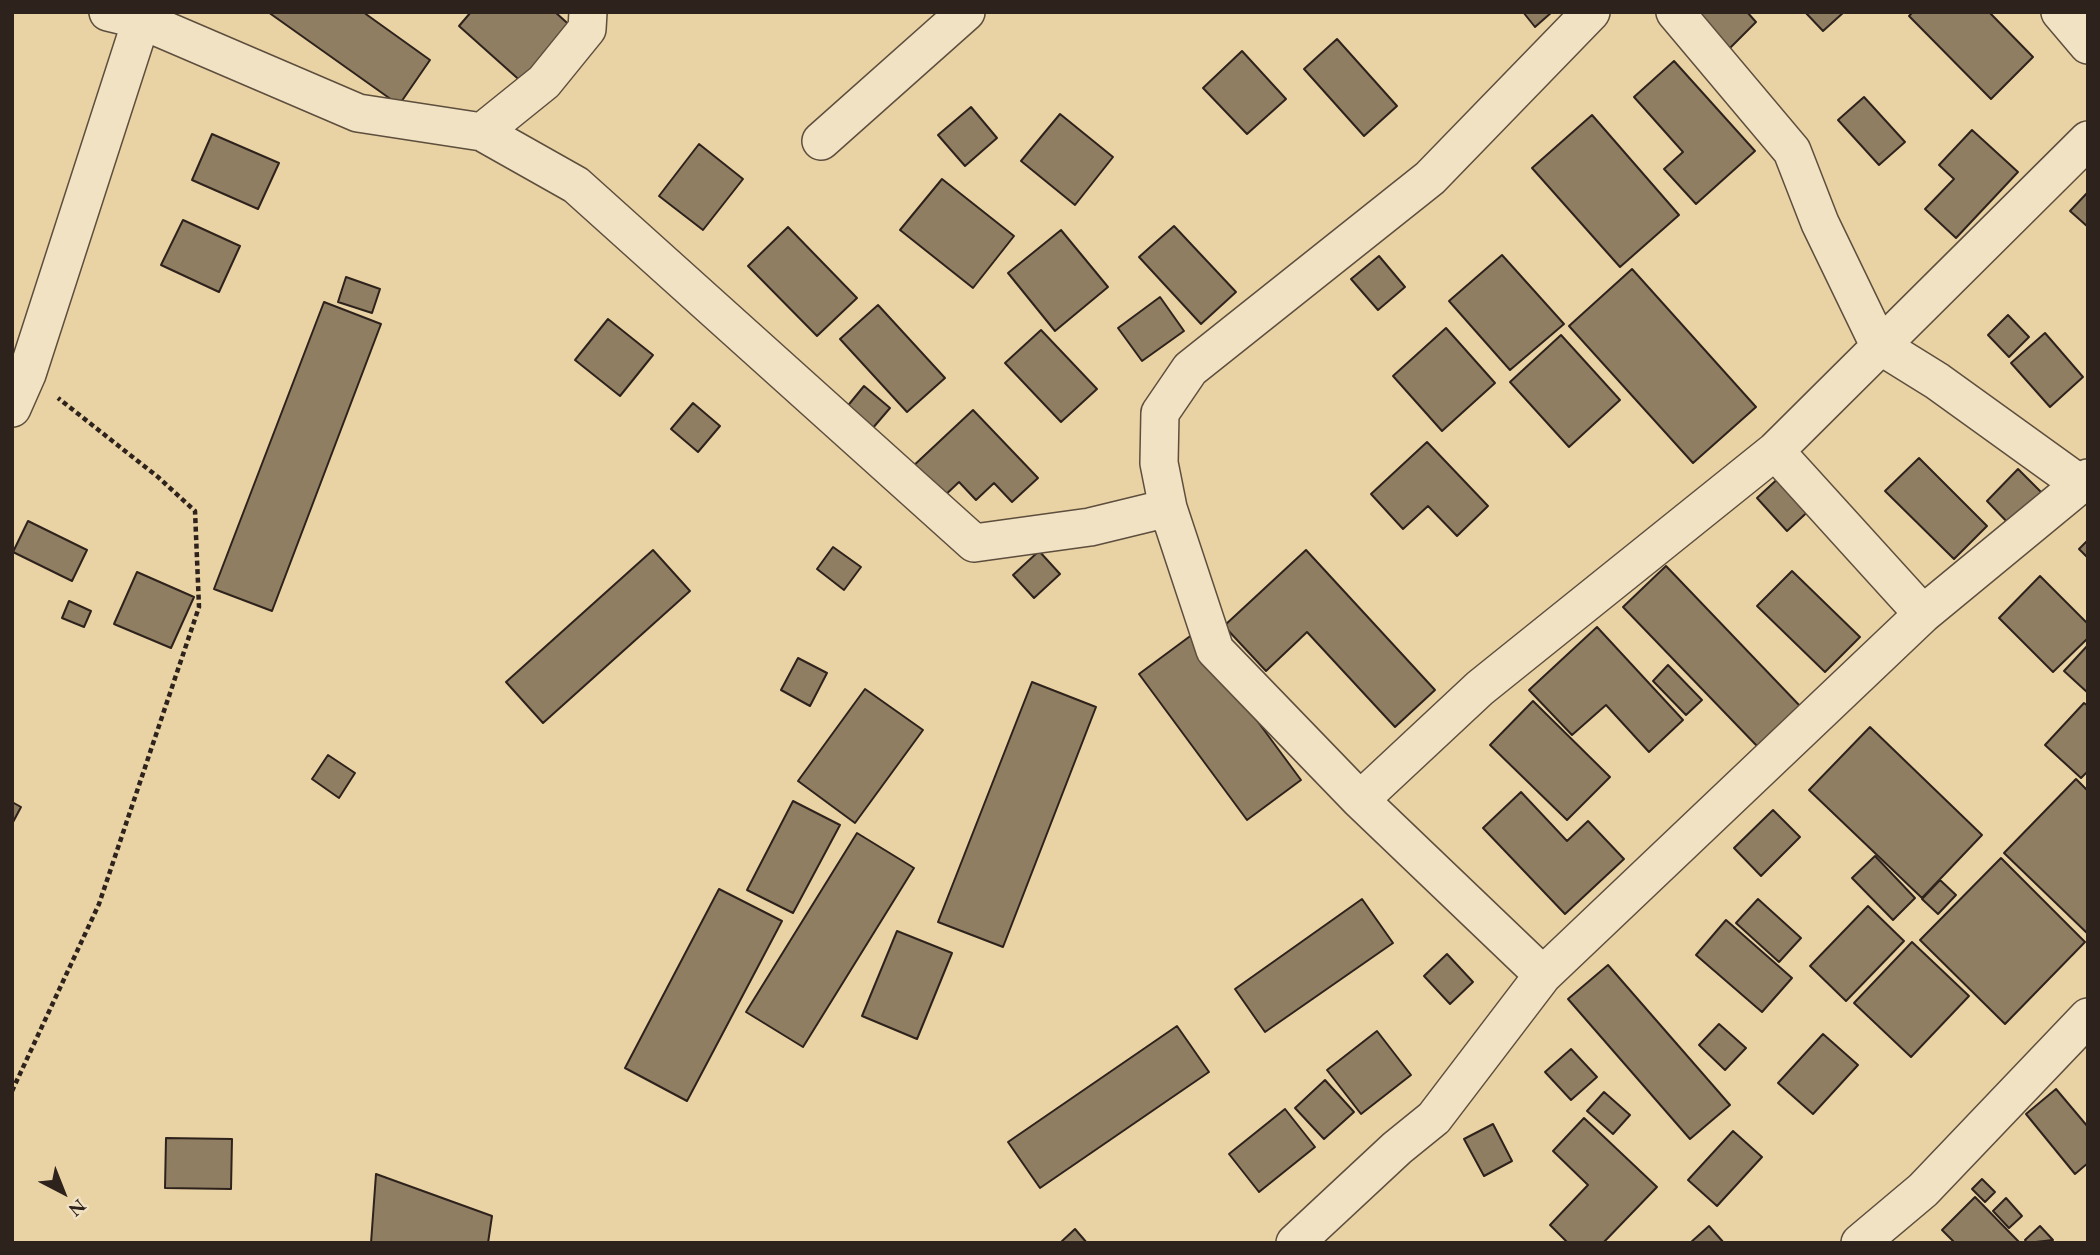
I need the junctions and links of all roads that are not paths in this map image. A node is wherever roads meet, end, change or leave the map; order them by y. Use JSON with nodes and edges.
{"nodes":[{"id":1,"x":588,"y":12,"type":"edge"},
{"id":2,"x":966,"y":12,"type":"edge"},
{"id":3,"x":1591,"y":12,"type":"edge"},
{"id":4,"x":1675,"y":12,"type":"edge"},
{"id":5,"x":2060,"y":12,"type":"edge"},
{"id":6,"x":131,"y":15,"type":"edge"},
{"id":7,"x":2088,"y":45,"type":"edge"},
{"id":8,"x":482,"y":132,"type":"junction"},
{"id":9,"x":2088,"y":140,"type":"edge"},
{"id":10,"x":821,"y":141,"type":"dead end"},
{"id":11,"x":1879,"y":345,"type":"junction"},
{"id":12,"x":12,"y":408,"type":"edge"},
{"id":13,"x":1774,"y":452,"type":"junction"},
{"id":14,"x":2084,"y":481,"type":"edge"},
{"id":15,"x":1168,"y":508,"type":"junction"},
{"id":16,"x":1923,"y":614,"type":"junction"},
{"id":17,"x":1360,"y":800,"type":"junction"},
{"id":18,"x":1543,"y":975,"type":"junction"},
{"id":19,"x":2088,"y":1017,"type":"edge"},
{"id":20,"x":1296,"y":1243,"type":"edge"},
{"id":21,"x":1860,"y":1243,"type":"edge"}],
"edges":[{"from":1,"to":8,"type":"street"},
{"from":2,"to":10,"type":"street"},
{"from":3,"to":15,"type":"street"},
{"from":4,"to":11,"type":"street"},
{"from":5,"to":7,"type":"street"},
{"from":6,"to":8,"type":"street"},
{"from":6,"to":12,"type":"street"},
{"from":8,"to":15,"type":"street"},
{"from":9,"to":11,"type":"street"},
{"from":11,"to":13,"type":"street"},
{"from":11,"to":14,"type":"street"},
{"from":13,"to":16,"type":"street"},
{"from":13,"to":17,"type":"street"},
{"from":14,"to":16,"type":"street"},
{"from":15,"to":17,"type":"street"},
{"from":16,"to":18,"type":"street"},
{"from":17,"to":18,"type":"street"},
{"from":18,"to":20,"type":"street"},
{"from":19,"to":21,"type":"street"}]}
